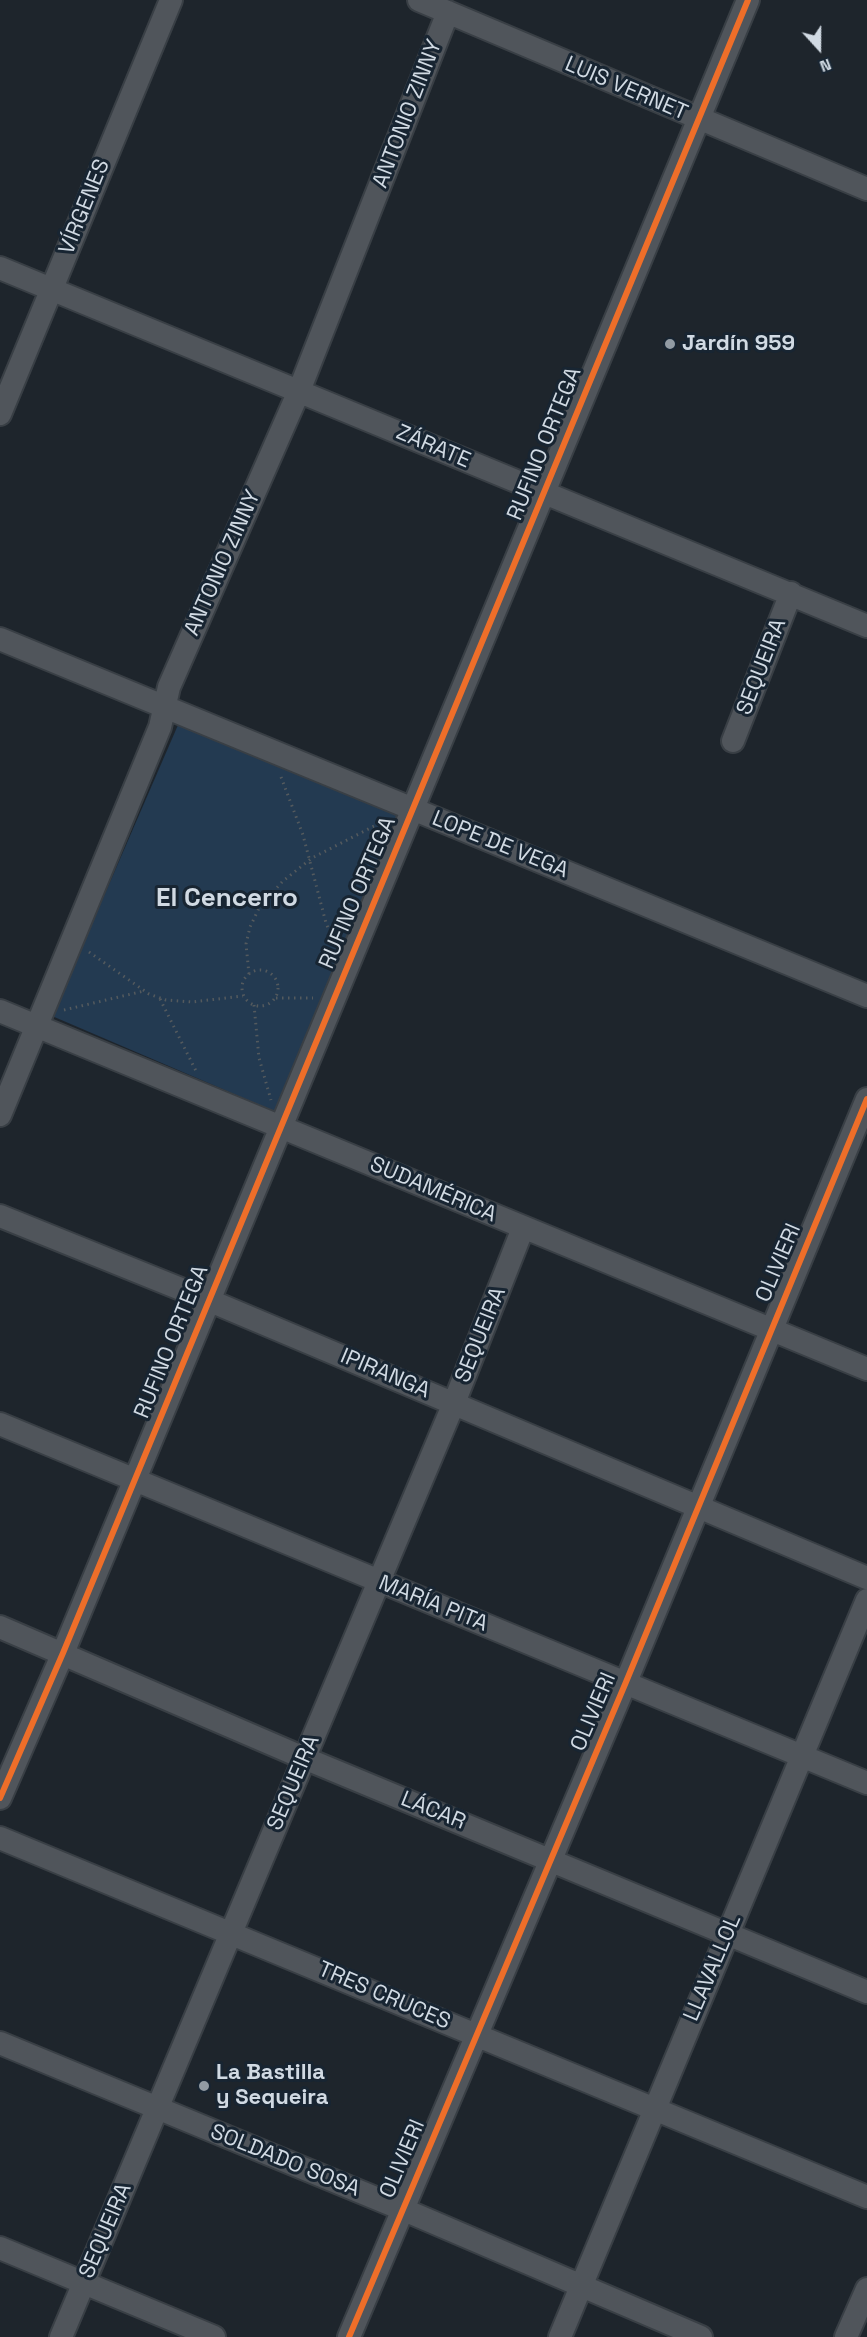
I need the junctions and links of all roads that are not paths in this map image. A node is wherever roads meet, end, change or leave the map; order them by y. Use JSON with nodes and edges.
{"nodes":[{"id":1,"x":171,"y":0,"type":"edge"},
{"id":2,"x":419,"y":0,"type":"edge"},
{"id":3,"x":748,"y":0,"type":"edge"},
{"id":4,"x":448,"y":12,"type":"junction"},
{"id":5,"x":697,"y":119,"type":"junction"},
{"id":6,"x":867,"y":189,"type":"edge"},
{"id":7,"x":0,"y":268,"type":"edge"},
{"id":8,"x":51,"y":290,"type":"junction"},
{"id":9,"x":299,"y":391,"type":"junction"},
{"id":10,"x":0,"y":414,"type":"edge"},
{"id":11,"x":544,"y":494,"type":"junction"},
{"id":12,"x":791,"y":593,"type":"junction"},
{"id":13,"x":867,"y":626,"type":"edge"},
{"id":14,"x":0,"y":639,"type":"edge"},
{"id":15,"x":165,"y":708,"type":"junction"},
{"id":16,"x":733,"y":741,"type":"dead end"},
{"id":17,"x":412,"y":809,"type":"junction"},
{"id":18,"x":867,"y":996,"type":"edge"},
{"id":19,"x":0,"y":1011,"type":"edge"},
{"id":20,"x":40,"y":1018,"type":"junction"},
{"id":21,"x":867,"y":1099,"type":"edge"},
{"id":22,"x":0,"y":1115,"type":"edge"},
{"id":23,"x":280,"y":1126,"type":"junction"},
{"id":24,"x":0,"y":1216,"type":"edge"},
{"id":25,"x":523,"y":1228,"type":"junction"},
{"id":26,"x":208,"y":1300,"type":"junction"},
{"id":27,"x":771,"y":1330,"type":"junction"},
{"id":28,"x":867,"y":1369,"type":"edge"},
{"id":29,"x":454,"y":1403,"type":"junction"},
{"id":30,"x":0,"y":1424,"type":"edge"},
{"id":31,"x":134,"y":1480,"type":"junction"},
{"id":32,"x":698,"y":1508,"type":"junction"},
{"id":33,"x":867,"y":1578,"type":"edge"},
{"id":34,"x":379,"y":1582,"type":"junction"},
{"id":35,"x":867,"y":1600,"type":"edge"},
{"id":36,"x":0,"y":1627,"type":"edge"},
{"id":37,"x":63,"y":1653,"type":"junction"},
{"id":38,"x":626,"y":1682,"type":"junction"},
{"id":39,"x":803,"y":1756,"type":"junction"},
{"id":40,"x":304,"y":1758,"type":"junction"},
{"id":41,"x":867,"y":1783,"type":"edge"},
{"id":42,"x":0,"y":1798,"type":"edge"},
{"id":43,"x":0,"y":1838,"type":"edge"},
{"id":44,"x":551,"y":1860,"type":"junction"},
{"id":45,"x":230,"y":1932,"type":"junction"},
{"id":46,"x":727,"y":1932,"type":"junction"},
{"id":47,"x":867,"y":1992,"type":"edge"},
{"id":48,"x":475,"y":2034,"type":"junction"},
{"id":49,"x":0,"y":2043,"type":"edge"},
{"id":50,"x":655,"y":2108,"type":"junction"},
{"id":51,"x":158,"y":2109,"type":"junction"},
{"id":52,"x":867,"y":2197,"type":"edge"},
{"id":53,"x":402,"y":2209,"type":"junction"},
{"id":54,"x":0,"y":2248,"type":"edge"},
{"id":55,"x":84,"y":2283,"type":"junction"},
{"id":56,"x":581,"y":2286,"type":"junction"},
{"id":57,"x":867,"y":2289,"type":"edge"},
{"id":58,"x":61,"y":2337,"type":"edge"},
{"id":59,"x":214,"y":2337,"type":"edge"},
{"id":60,"x":349,"y":2337,"type":"edge"},
{"id":61,"x":560,"y":2337,"type":"edge"},
{"id":62,"x":701,"y":2337,"type":"edge"},
{"id":63,"x":846,"y":2337,"type":"edge"}],
"edges":[{"from":1,"to":8,"type":"street","name":"VÍRGENES"},
{"from":2,"to":4,"type":"street","name":"LUIS VERNET"},
{"from":3,"to":5,"type":"street","name":"RUFINO ORTEGA"},
{"from":4,"to":5,"type":"street","name":"LUIS VERNET"},
{"from":4,"to":9,"type":"street","name":"ANTONIO ZINNY"},
{"from":5,"to":6,"type":"street","name":"LUIS VERNET"},
{"from":5,"to":11,"type":"street","name":"RUFINO ORTEGA"},
{"from":7,"to":8,"type":"street","name":"ZÁRATE"},
{"from":8,"to":9,"type":"street","name":"ZÁRATE"},
{"from":8,"to":10,"type":"street","name":"VÍRGENES"},
{"from":9,"to":11,"type":"street","name":"ZÁRATE"},
{"from":9,"to":15,"type":"street","name":"ANTONIO ZINNY"},
{"from":11,"to":12,"type":"street","name":"ZÁRATE"},
{"from":11,"to":17,"type":"street","name":"RUFINO ORTEGA"},
{"from":12,"to":13,"type":"street","name":"ZÁRATE"},
{"from":12,"to":16,"type":"street","name":"SEQUEIRA"},
{"from":14,"to":15,"type":"street","name":"LOPE DE VEGA"},
{"from":15,"to":17,"type":"street","name":"LOPE DE VEGA"},
{"from":15,"to":20,"type":"street","name":"ANTONIO ZINNY"},
{"from":17,"to":18,"type":"street","name":"LOPE DE VEGA"},
{"from":17,"to":23,"type":"street","name":"RUFINO ORTEGA"},
{"from":19,"to":20,"type":"street","name":"SUDAMÉRICA"},
{"from":20,"to":22,"type":"street","name":"ANTONIO ZINNY"},
{"from":20,"to":23,"type":"street","name":"SUDAMÉRICA"},
{"from":21,"to":27,"type":"street","name":"OLIVIERI"},
{"from":23,"to":25,"type":"street","name":"SUDAMÉRICA"},
{"from":23,"to":26,"type":"street","name":"RUFINO ORTEGA"},
{"from":24,"to":26,"type":"street","name":"IPIRANGA"},
{"from":25,"to":27,"type":"street","name":"SUDAMÉRICA"},
{"from":25,"to":29,"type":"street","name":"SEQUEIRA"},
{"from":26,"to":29,"type":"street","name":"IPIRANGA"},
{"from":26,"to":31,"type":"street","name":"RUFINO ORTEGA"},
{"from":27,"to":28,"type":"street","name":"SUDAMÉRICA"},
{"from":27,"to":32,"type":"street","name":"OLIVIERI"},
{"from":29,"to":32,"type":"street","name":"IPIRANGA"},
{"from":29,"to":34,"type":"street","name":"SEQUEIRA"},
{"from":30,"to":31,"type":"street","name":"MARÍA PITA"},
{"from":31,"to":34,"type":"street","name":"MARÍA PITA"},
{"from":31,"to":37,"type":"street","name":"RUFINO ORTEGA"},
{"from":32,"to":33,"type":"street","name":"IPIRANGA"},
{"from":32,"to":38,"type":"street","name":"OLIVIERI"},
{"from":34,"to":38,"type":"street","name":"MARÍA PITA"},
{"from":34,"to":40,"type":"street","name":"SEQUEIRA"},
{"from":35,"to":39,"type":"street","name":"LLAVALLOL"},
{"from":36,"to":37,"type":"street","name":"LÁCAR"},
{"from":37,"to":40,"type":"street","name":"LÁCAR"},
{"from":37,"to":42,"type":"street","name":"RUFINO ORTEGA"},
{"from":38,"to":39,"type":"street","name":"MARÍA PITA"},
{"from":38,"to":44,"type":"street","name":"OLIVIERI"},
{"from":39,"to":41,"type":"street","name":"MARÍA PITA"},
{"from":39,"to":46,"type":"street","name":"LLAVALLOL"},
{"from":40,"to":44,"type":"street","name":"LÁCAR"},
{"from":40,"to":45,"type":"street","name":"SEQUEIRA"},
{"from":43,"to":45,"type":"street","name":"TRES CRUCES"},
{"from":44,"to":46,"type":"street","name":"LÁCAR"},
{"from":44,"to":48,"type":"street","name":"OLIVIERI"},
{"from":45,"to":48,"type":"street","name":"TRES CRUCES"},
{"from":45,"to":51,"type":"street","name":"SEQUEIRA"},
{"from":46,"to":47,"type":"street","name":"LÁCAR"},
{"from":46,"to":50,"type":"street","name":"LLAVALLOL"},
{"from":48,"to":50,"type":"street","name":"TRES CRUCES"},
{"from":48,"to":53,"type":"street","name":"OLIVIERI"},
{"from":49,"to":51,"type":"street","name":"SOLDADO SOSA"},
{"from":50,"to":52,"type":"street","name":"TRES CRUCES"},
{"from":50,"to":56,"type":"street","name":"LLAVALLOL"},
{"from":51,"to":53,"type":"street","name":"SOLDADO SOSA"},
{"from":51,"to":55,"type":"street","name":"SEQUEIRA"},
{"from":53,"to":56,"type":"street","name":"SOLDADO SOSA"},
{"from":53,"to":60,"type":"street","name":"OLIVIERI"},
{"from":54,"to":55,"type":"street"},
{"from":55,"to":58,"type":"street","name":"SEQUEIRA"},
{"from":55,"to":59,"type":"street"},
{"from":56,"to":61,"type":"street","name":"LLAVALLOL"},
{"from":56,"to":62,"type":"street","name":"SOLDADO SOSA"},
{"from":57,"to":63,"type":"street"}]}
